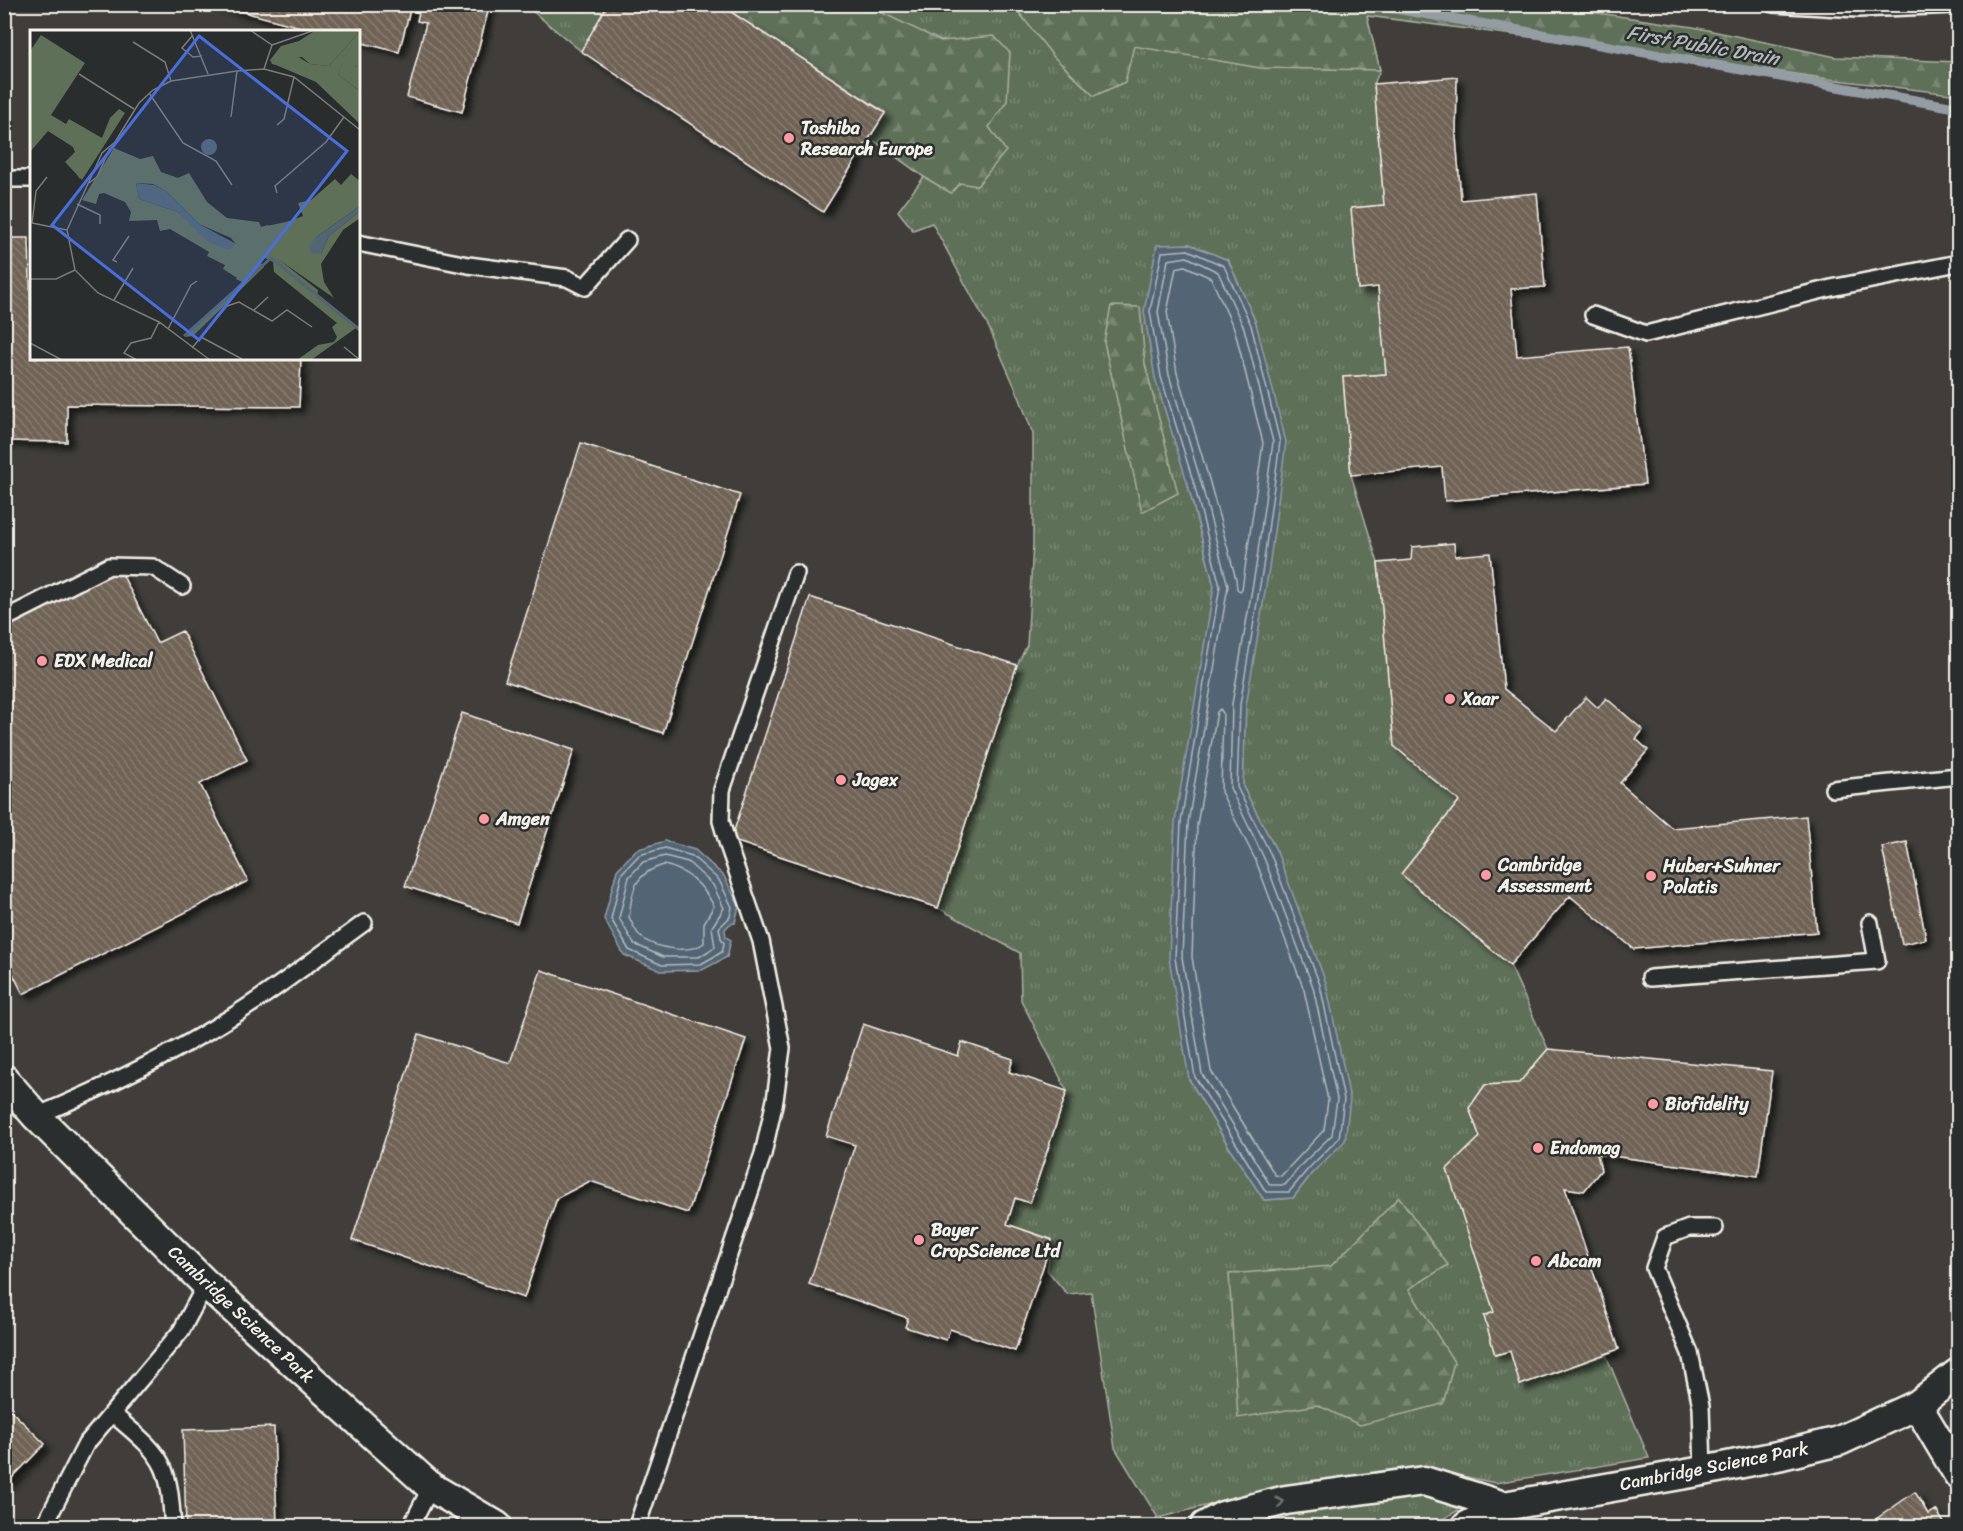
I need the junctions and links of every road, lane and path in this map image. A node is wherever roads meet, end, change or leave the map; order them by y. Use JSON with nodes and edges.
{"nodes":[{"id":1,"x":1773,"y":4,"type":"edge"},
{"id":2,"x":1935,"y":5,"type":"edge"},
{"id":3,"x":1959,"y":5,"type":"edge"},
{"id":4,"x":4,"y":179,"type":"edge"},
{"id":5,"x":30,"y":179,"type":"edge"},
{"id":6,"x":627,"y":240,"type":"dead end"},
{"id":7,"x":360,"y":243,"type":"edge"},
{"id":8,"x":1959,"y":264,"type":"edge"},
{"id":9,"x":1593,"y":315,"type":"dead end"},
{"id":10,"x":796,"y":573,"type":"dead end"},
{"id":11,"x":182,"y":586,"type":"dead end"},
{"id":12,"x":4,"y":619,"type":"edge"},
{"id":13,"x":1959,"y":776,"type":"edge"},
{"id":14,"x":1833,"y":789,"type":"dead end"},
{"id":15,"x":364,"y":923,"type":"dead end"},
{"id":16,"x":1870,"y":924,"type":"dead end"},
{"id":17,"x":1650,"y":978,"type":"dead end"},
{"id":18,"x":4,"y":1079,"type":"edge"},
{"id":19,"x":36,"y":1116,"type":"junction"},
{"id":20,"x":1715,"y":1228,"type":"dead end"},
{"id":21,"x":206,"y":1284,"type":"junction"},
{"id":22,"x":1959,"y":1373,"type":"edge"},
{"id":23,"x":1917,"y":1404,"type":"junction"},
{"id":24,"x":112,"y":1413,"type":"junction"},
{"id":25,"x":1703,"y":1471,"type":"junction"},
{"id":26,"x":1959,"y":1474,"type":"edge"},
{"id":27,"x":431,"y":1487,"type":"junction"},
{"id":28,"x":1504,"y":1506,"type":"junction"},
{"id":29,"x":44,"y":1527,"type":"edge"},
{"id":30,"x":173,"y":1527,"type":"edge"},
{"id":31,"x":411,"y":1527,"type":"edge"},
{"id":32,"x":497,"y":1527,"type":"edge"},
{"id":33,"x":638,"y":1527,"type":"edge"},
{"id":34,"x":1205,"y":1527,"type":"edge"},
{"id":35,"x":1467,"y":1527,"type":"edge"}],
"edges":[{"from":1,"to":2,"type":"lane"},
{"from":2,"to":3,"type":"lane"},
{"from":4,"to":5,"type":"lane"},
{"from":6,"to":7,"type":"lane"},
{"from":8,"to":9,"type":"lane"},
{"from":10,"to":33,"type":"lane"},
{"from":11,"to":12,"type":"lane"},
{"from":13,"to":14,"type":"lane"},
{"from":15,"to":19,"type":"lane"},
{"from":16,"to":17,"type":"lane"},
{"from":18,"to":19,"type":"street","name":"Cambridge Science Park"},
{"from":19,"to":21,"type":"street","name":"Cambridge Science Park"},
{"from":20,"to":25,"type":"lane"},
{"from":21,"to":24,"type":"lane"},
{"from":21,"to":27,"type":"street","name":"Cambridge Science Park"},
{"from":22,"to":23,"type":"street","name":"Cambridge Science Park"},
{"from":23,"to":25,"type":"street","name":"Cambridge Science Park"},
{"from":23,"to":26,"type":"street"},
{"from":24,"to":29,"type":"lane"},
{"from":24,"to":30,"type":"lane"},
{"from":25,"to":28,"type":"street","name":"Cambridge Science Park"},
{"from":27,"to":31,"type":"lane"},
{"from":27,"to":32,"type":"street","name":"Cambridge Science Park"},
{"from":34,"to":28,"type":"street","name":"Cambridge Science Park","one_way":true},
{"from":28,"to":35,"type":"street","name":"Cambridge Science Park"}]}
